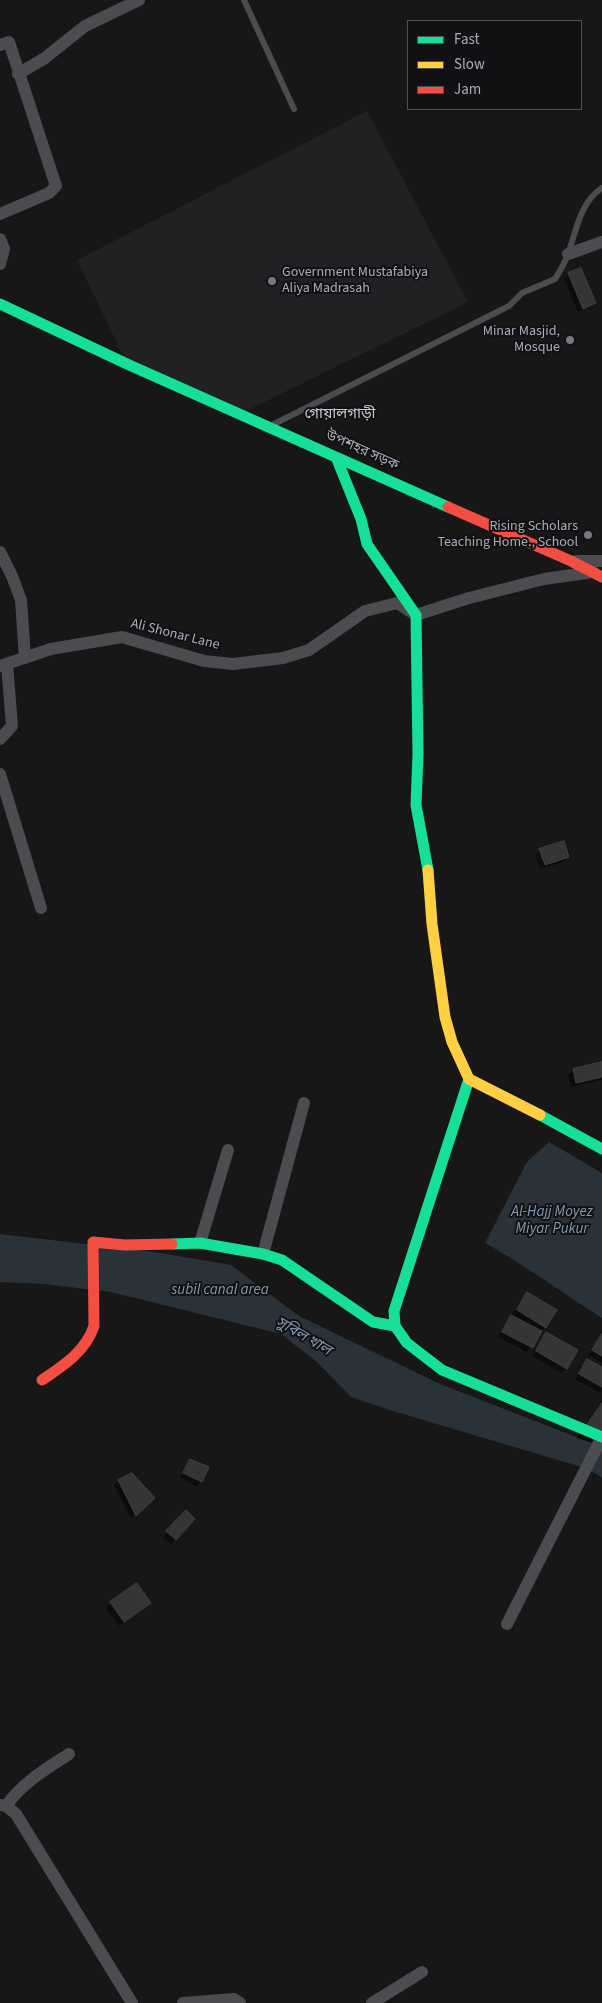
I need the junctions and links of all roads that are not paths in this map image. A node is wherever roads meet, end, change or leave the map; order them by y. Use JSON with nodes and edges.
{"nodes":[{"id":1,"x":140,"y":0,"type":"edge"},
{"id":2,"x":244,"y":0,"type":"edge"},
{"id":3,"x":0,"y":45,"type":"edge"},
{"id":4,"x":18,"y":74,"type":"junction"},
{"id":5,"x":294,"y":109,"type":"dead end"},
{"id":6,"x":602,"y":188,"type":"edge"},
{"id":7,"x":0,"y":214,"type":"edge"},
{"id":8,"x":0,"y":239,"type":"edge"},
{"id":9,"x":602,"y":242,"type":"edge"},
{"id":10,"x":568,"y":254,"type":"junction"},
{"id":11,"x":0,"y":264,"type":"edge"},
{"id":12,"x":0,"y":304,"type":"edge"},
{"id":13,"x":268,"y":426,"type":"junction"},
{"id":14,"x":336,"y":457,"type":"junction"},
{"id":15,"x":0,"y":552,"type":"edge"},
{"id":16,"x":571,"y":561,"type":"junction"},
{"id":17,"x":602,"y":561,"type":"edge"},
{"id":18,"x":598,"y":575,"type":"edge"},
{"id":19,"x":416,"y":615,"type":"junction"},
{"id":20,"x":25,"y":658,"type":"junction"},
{"id":21,"x":3,"y":665,"type":"edge"},
{"id":22,"x":0,"y":739,"type":"edge"},
{"id":23,"x":0,"y":774,"type":"edge"},
{"id":24,"x":41,"y":908,"type":"dead end"},
{"id":25,"x":469,"y":1079,"type":"junction"},
{"id":26,"x":304,"y":1103,"type":"dead end"},
{"id":27,"x":602,"y":1149,"type":"edge"},
{"id":28,"x":228,"y":1150,"type":"dead end"},
{"id":29,"x":200,"y":1243,"type":"junction"},
{"id":30,"x":263,"y":1254,"type":"junction"},
{"id":31,"x":395,"y":1326,"type":"junction"},
{"id":32,"x":42,"y":1380,"type":"dead end"},
{"id":33,"x":602,"y":1437,"type":"edge"},
{"id":34,"x":507,"y":1624,"type":"dead end"},
{"id":35,"x":69,"y":1754,"type":"dead end"},
{"id":36,"x":3,"y":1806,"type":"edge"},
{"id":37,"x":422,"y":1972,"type":"dead end"},
{"id":38,"x":132,"y":2003,"type":"edge"},
{"id":39,"x":183,"y":2003,"type":"edge"},
{"id":40,"x":240,"y":2003,"type":"edge"},
{"id":41,"x":372,"y":2003,"type":"edge"}],
"edges":[{"from":1,"to":4,"type":"street"},
{"from":2,"to":5,"type":"lane"},
{"from":3,"to":4,"type":"street"},
{"from":4,"to":7,"type":"street"},
{"from":6,"to":10,"type":"lane"},
{"from":8,"to":11,"type":"street"},
{"from":9,"to":10,"type":"street"},
{"from":10,"to":13,"type":"lane"},
{"from":12,"to":13,"type":"street","name":"উপশহর সড়ক"},
{"from":13,"to":14,"type":"street","name":"উপশহর সড়ক"},
{"from":14,"to":16,"type":"street","name":"উপশহর সড়ক"},
{"from":14,"to":19,"type":"street"},
{"from":15,"to":20,"type":"street"},
{"from":16,"to":17,"type":"street"},
{"from":16,"to":18,"type":"street","name":"উপশহর সড়ক"},
{"from":18,"to":19,"type":"street"},
{"from":19,"to":20,"type":"street","name":"Ali Shonar Lane"},
{"from":19,"to":25,"type":"street"},
{"from":20,"to":21,"type":"street","name":"Ali Shonar Lane"},
{"from":21,"to":22,"type":"street"},
{"from":23,"to":24,"type":"street"},
{"from":25,"to":27,"type":"street"},
{"from":25,"to":31,"type":"street"},
{"from":26,"to":30,"type":"street"},
{"from":28,"to":29,"type":"street"},
{"from":29,"to":30,"type":"street"},
{"from":29,"to":32,"type":"street"},
{"from":30,"to":31,"type":"street"},
{"from":31,"to":33,"type":"street"},
{"from":33,"to":34,"type":"street"},
{"from":35,"to":36,"type":"street"},
{"from":36,"to":38,"type":"street"},
{"from":37,"to":41,"type":"street"},
{"from":39,"to":40,"type":"street"}]}
